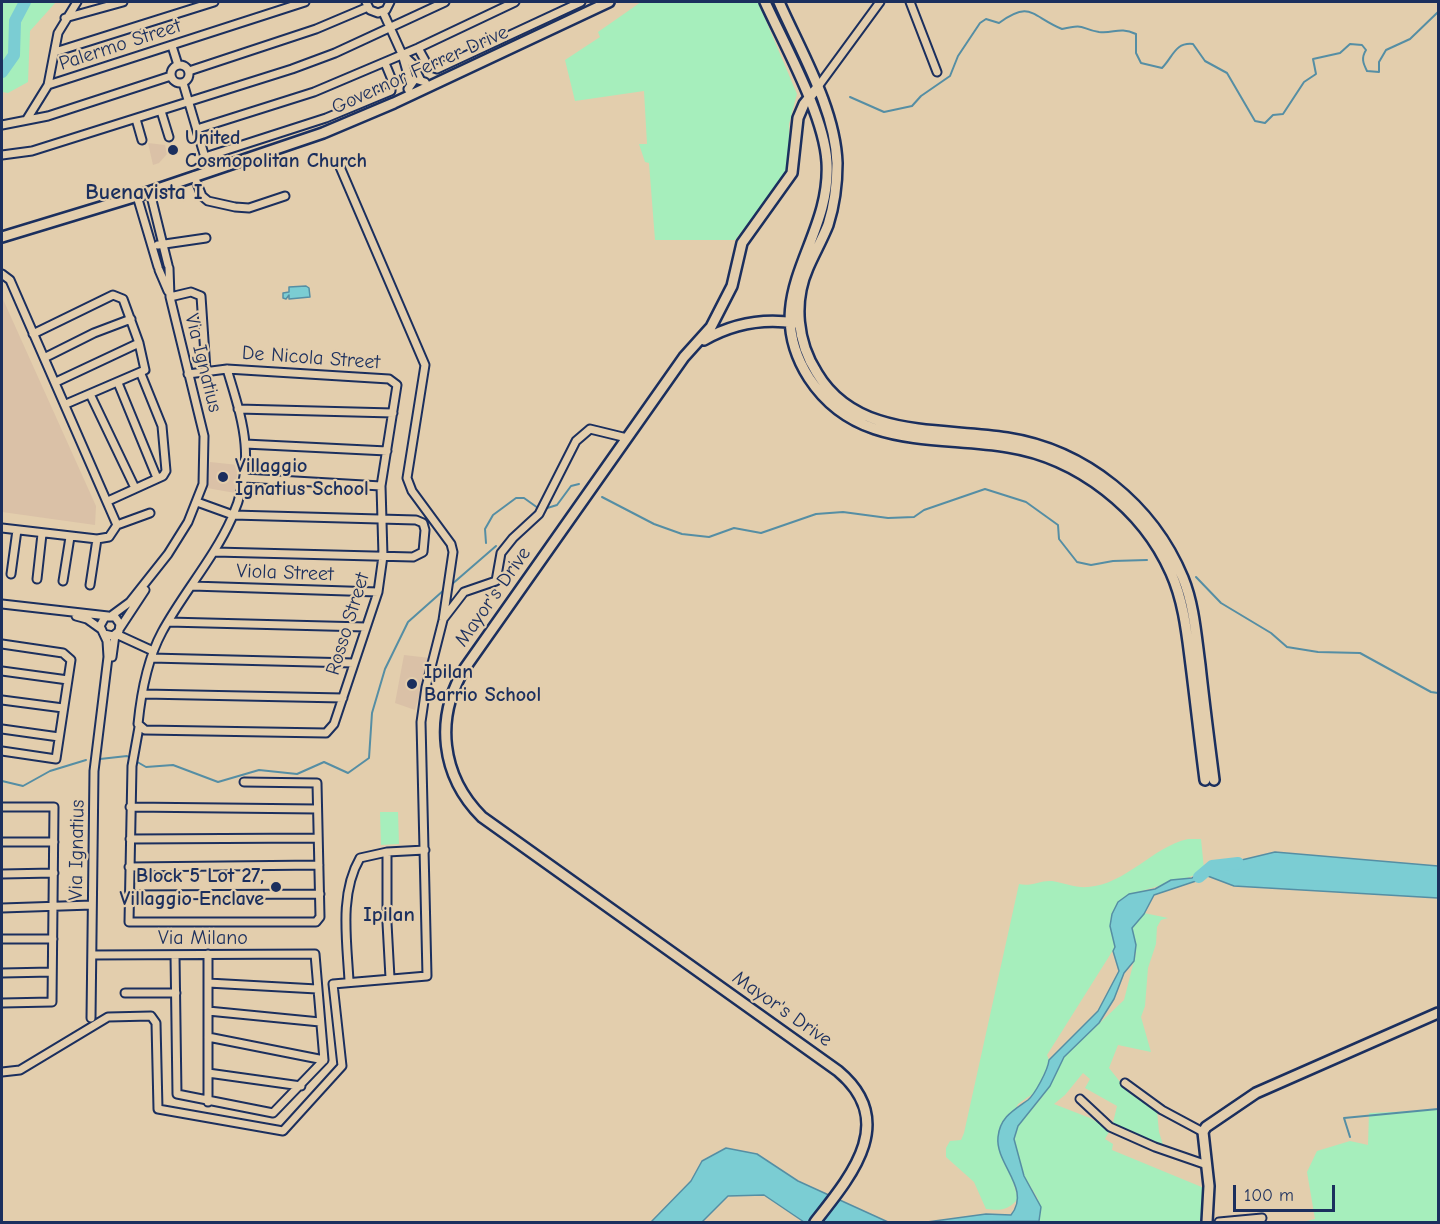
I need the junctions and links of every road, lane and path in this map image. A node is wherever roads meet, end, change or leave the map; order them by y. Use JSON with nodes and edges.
{"nodes":[{"id":1,"x":77,"y":2,"type":"edge"},
{"id":2,"x":123,"y":2,"type":"edge"},
{"id":3,"x":214,"y":2,"type":"edge"},
{"id":4,"x":305,"y":2,"type":"edge"},
{"id":5,"x":390,"y":2,"type":"edge"},
{"id":6,"x":445,"y":2,"type":"edge"},
{"id":7,"x":515,"y":2,"type":"edge"},
{"id":8,"x":581,"y":2,"type":"edge"},
{"id":9,"x":609,"y":2,"type":"edge"},
{"id":10,"x":765,"y":2,"type":"edge"},
{"id":11,"x":779,"y":2,"type":"edge"},
{"id":12,"x":880,"y":2,"type":"edge"},
{"id":13,"x":910,"y":2,"type":"edge"},
{"id":14,"x":367,"y":4,"type":"edge"},
{"id":15,"x":382,"y":12,"type":"junction"},
{"id":16,"x":65,"y":18,"type":"junction"},
{"id":17,"x":390,"y":27,"type":"junction"},
{"id":18,"x":172,"y":46,"type":"junction"},
{"id":19,"x":418,"y":48,"type":"junction"},
{"id":20,"x":55,"y":52,"type":"junction"},
{"id":21,"x":402,"y":54,"type":"junction"},
{"id":22,"x":385,"y":63,"type":"junction"},
{"id":23,"x":178,"y":65,"type":"junction"},
{"id":24,"x":189,"y":71,"type":"junction"},
{"id":25,"x":938,"y":72,"type":"dead end"},
{"id":26,"x":171,"y":76,"type":"junction"},
{"id":27,"x":420,"y":79,"type":"junction"},
{"id":28,"x":410,"y":82,"type":"junction"},
{"id":29,"x":183,"y":83,"type":"junction"},
{"id":30,"x":48,"y":86,"type":"junction"},
{"id":31,"x":428,"y":87,"type":"junction"},
{"id":32,"x":817,"y":88,"type":"junction"},
{"id":33,"x":411,"y":94,"type":"junction"},
{"id":34,"x":808,"y":99,"type":"junction"},
{"id":35,"x":188,"y":102,"type":"junction"},
{"id":36,"x":161,"y":111,"type":"junction"},
{"id":37,"x":27,"y":119,"type":"junction"},
{"id":38,"x":136,"y":119,"type":"junction"},
{"id":39,"x":2,"y":125,"type":"edge"},
{"id":40,"x":197,"y":129,"type":"junction"},
{"id":41,"x":169,"y":137,"type":"dead end"},
{"id":42,"x":142,"y":140,"type":"dead end"},
{"id":43,"x":2,"y":155,"type":"edge"},
{"id":44,"x":205,"y":157,"type":"junction"},
{"id":45,"x":340,"y":167,"type":"dead end"},
{"id":46,"x":209,"y":171,"type":"junction"},
{"id":47,"x":194,"y":176,"type":"junction"},
{"id":48,"x":150,"y":192,"type":"junction"},
{"id":49,"x":138,"y":196,"type":"junction"},
{"id":50,"x":285,"y":196,"type":"dead end"},
{"id":51,"x":156,"y":223,"type":"junction"},
{"id":52,"x":146,"y":226,"type":"junction"},
{"id":53,"x":2,"y":237,"type":"edge"},
{"id":54,"x":206,"y":238,"type":"dead end"},
{"id":55,"x":162,"y":244,"type":"junction"},
{"id":56,"x":153,"y":247,"type":"junction"},
{"id":57,"x":2,"y":274,"type":"edge"},
{"id":58,"x":170,"y":297,"type":"junction"},
{"id":59,"x":131,"y":320,"type":"junction"},
{"id":60,"x":795,"y":323,"type":"junction"},
{"id":61,"x":33,"y":334,"type":"junction"},
{"id":62,"x":699,"y":343,"type":"junction"},
{"id":63,"x":139,"y":344,"type":"junction"},
{"id":64,"x":44,"y":357,"type":"junction"},
{"id":65,"x":227,"y":369,"type":"junction"},
{"id":66,"x":206,"y":370,"type":"junction"},
{"id":67,"x":141,"y":374,"type":"junction"},
{"id":68,"x":188,"y":374,"type":"junction"},
{"id":69,"x":56,"y":382,"type":"junction"},
{"id":70,"x":396,"y":382,"type":"joint"},
{"id":71,"x":118,"y":383,"type":"junction"},
{"id":72,"x":90,"y":394,"type":"junction"},
{"id":73,"x":66,"y":404,"type":"junction"},
{"id":74,"x":238,"y":409,"type":"junction"},
{"id":75,"x":393,"y":413,"type":"junction"},
{"id":76,"x":627,"y":438,"type":"junction"},
{"id":77,"x":245,"y":444,"type":"junction"},
{"id":78,"x":387,"y":451,"type":"junction"},
{"id":79,"x":157,"y":478,"type":"junction"},
{"id":80,"x":244,"y":478,"type":"junction"},
{"id":81,"x":381,"y":486,"type":"junction"},
{"id":82,"x":135,"y":488,"type":"junction"},
{"id":83,"x":108,"y":501,"type":"junction"},
{"id":84,"x":197,"y":502,"type":"junction"},
{"id":85,"x":150,"y":513,"type":"dead end"},
{"id":86,"x":233,"y":515,"type":"junction"},
{"id":87,"x":381,"y":521,"type":"junction"},
{"id":88,"x":117,"y":525,"type":"junction"},
{"id":89,"x":2,"y":528,"type":"edge"},
{"id":90,"x":16,"y":530,"type":"junction"},
{"id":91,"x":42,"y":534,"type":"junction"},
{"id":92,"x":70,"y":537,"type":"junction"},
{"id":93,"x":97,"y":539,"type":"junction"},
{"id":94,"x":215,"y":552,"type":"junction"},
{"id":95,"x":383,"y":556,"type":"junction"},
{"id":96,"x":156,"y":569,"type":"junction"},
{"id":97,"x":11,"y":574,"type":"dead end"},
{"id":98,"x":37,"y":579,"type":"dead end"},
{"id":99,"x":63,"y":581,"type":"dead end"},
{"id":100,"x":90,"y":585,"type":"dead end"},
{"id":101,"x":192,"y":586,"type":"junction"},
{"id":102,"x":378,"y":592,"type":"junction"},
{"id":103,"x":2,"y":604,"type":"edge"},
{"id":104,"x":62,"y":612,"type":"junction"},
{"id":105,"x":110,"y":616,"type":"junction"},
{"id":106,"x":443,"y":620,"type":"junction"},
{"id":107,"x":168,"y":622,"type":"junction"},
{"id":108,"x":366,"y":627,"type":"junction"},
{"id":109,"x":103,"y":632,"type":"junction"},
{"id":110,"x":118,"y":632,"type":"junction"},
{"id":111,"x":2,"y":644,"type":"edge"},
{"id":112,"x":152,"y":654,"type":"junction"},
{"id":113,"x":354,"y":663,"type":"junction"},
{"id":114,"x":2,"y":671,"type":"edge"},
{"id":115,"x":68,"y":680,"type":"junction"},
{"id":116,"x":106,"y":683,"type":"junction"},
{"id":117,"x":144,"y":694,"type":"junction"},
{"id":118,"x":343,"y":698,"type":"junction"},
{"id":119,"x":2,"y":700,"type":"edge"},
{"id":120,"x":63,"y":708,"type":"junction"},
{"id":121,"x":139,"y":727,"type":"junction"},
{"id":122,"x":2,"y":729,"type":"edge"},
{"id":123,"x":59,"y":737,"type":"junction"},
{"id":124,"x":2,"y":752,"type":"edge"},
{"id":125,"x":1209,"y":780,"type":"dead end"},
{"id":126,"x":244,"y":782,"type":"dead end"},
{"id":127,"x":2,"y":807,"type":"edge"},
{"id":128,"x":130,"y":807,"type":"junction"},
{"id":129,"x":317,"y":809,"type":"junction"},
{"id":130,"x":318,"y":838,"type":"junction"},
{"id":131,"x":130,"y":839,"type":"junction"},
{"id":132,"x":2,"y":842,"type":"edge"},
{"id":133,"x":54,"y":842,"type":"junction"},
{"id":134,"x":425,"y":850,"type":"junction"},
{"id":135,"x":387,"y":852,"type":"junction"},
{"id":136,"x":319,"y":865,"type":"junction"},
{"id":137,"x":129,"y":867,"type":"junction"},
{"id":138,"x":54,"y":873,"type":"junction"},
{"id":139,"x":2,"y":874,"type":"edge"},
{"id":140,"x":320,"y":894,"type":"junction"},
{"id":141,"x":129,"y":895,"type":"junction"},
{"id":142,"x":93,"y":905,"type":"junction"},
{"id":143,"x":2,"y":908,"type":"edge"},
{"id":144,"x":53,"y":908,"type":"junction"},
{"id":145,"x":2,"y":939,"type":"edge"},
{"id":146,"x":52,"y":939,"type":"junction"},
{"id":147,"x":208,"y":954,"type":"junction"},
{"id":148,"x":92,"y":955,"type":"junction"},
{"id":149,"x":176,"y":955,"type":"junction"},
{"id":150,"x":52,"y":972,"type":"junction"},
{"id":151,"x":2,"y":973,"type":"edge"},
{"id":152,"x":390,"y":978,"type":"junction"},
{"id":153,"x":348,"y":981,"type":"junction"},
{"id":154,"x":208,"y":982,"type":"junction"},
{"id":155,"x":317,"y":989,"type":"junction"},
{"id":156,"x":125,"y":993,"type":"dead end"},
{"id":157,"x":176,"y":993,"type":"junction"},
{"id":158,"x":2,"y":1003,"type":"edge"},
{"id":159,"x":208,"y":1011,"type":"junction"},
{"id":160,"x":1438,"y":1012,"type":"edge"},
{"id":161,"x":92,"y":1018,"type":"dead end"},
{"id":162,"x":320,"y":1022,"type":"junction"},
{"id":163,"x":208,"y":1037,"type":"junction"},
{"id":164,"x":324,"y":1060,"type":"junction"},
{"id":165,"x":2,"y":1072,"type":"edge"},
{"id":166,"x":208,"y":1073,"type":"junction"},
{"id":167,"x":1125,"y":1083,"type":"dead end"},
{"id":168,"x":302,"y":1086,"type":"junction"},
{"id":169,"x":1080,"y":1099,"type":"dead end"},
{"id":170,"x":208,"y":1101,"type":"junction"},
{"id":171,"x":1203,"y":1132,"type":"junction"},
{"id":172,"x":1207,"y":1165,"type":"junction"},
{"id":173,"x":1262,"y":1218,"type":"dead end"},
{"id":174,"x":815,"y":1222,"type":"edge"},
{"id":175,"x":1208,"y":1222,"type":"edge"},
{"id":176,"x":1218,"y":1222,"type":"edge"}],
"edges":[{"from":1,"to":16,"type":"street"},
{"from":2,"to":16,"type":"street"},
{"from":3,"to":20,"type":"street"},
{"from":4,"to":18,"type":"street","name":"Palermo Street"},
{"from":5,"to":15,"type":"street"},
{"from":6,"to":17,"type":"street"},
{"from":7,"to":19,"type":"street"},
{"from":8,"to":19,"type":"street"},
{"from":9,"to":31,"type":"street","name":"Governor Ferrer Drive"},
{"from":10,"to":34,"type":"street"},
{"from":11,"to":32,"type":"street"},
{"from":12,"to":32,"type":"street"},
{"from":13,"to":25,"type":"street"},
{"from":14,"to":15,"type":"street"},
{"from":14,"to":24,"type":"street"},
{"from":15,"to":17,"type":"street"},
{"from":16,"to":20,"type":"street"},
{"from":17,"to":21,"type":"street"},
{"from":17,"to":35,"type":"street"},
{"from":18,"to":23,"type":"street"},
{"from":18,"to":30,"type":"street","name":"Palermo Street"},
{"from":19,"to":21,"type":"street"},
{"from":20,"to":30,"type":"street"},
{"from":21,"to":22,"type":"street"},
{"from":21,"to":27,"type":"street"},
{"from":21,"to":28,"type":"street"},
{"from":22,"to":40,"type":"street"},
{"from":22,"to":44,"type":"street"},
{"from":23,"to":24,"type":"street"},
{"from":23,"to":26,"type":"street"},
{"from":24,"to":29,"type":"street"},
{"from":26,"to":29,"type":"street"},
{"from":26,"to":37,"type":"street"},
{"from":27,"to":28,"type":"street"},
{"from":27,"to":31,"type":"street"},
{"from":28,"to":33,"type":"street"},
{"from":29,"to":35,"type":"street"},
{"from":30,"to":37,"type":"street"},
{"from":31,"to":33,"type":"street","name":"Governor Ferrer Drive"},
{"from":32,"to":34,"type":"street","name":"Mayor's Drive"},
{"from":32,"to":60,"type":"street"},
{"from":33,"to":46,"type":"street","name":"Governor Ferrer Drive"},
{"from":34,"to":60,"type":"street"},
{"from":34,"to":62,"type":"street","name":"Mayor's Drive"},
{"from":35,"to":36,"type":"street"},
{"from":35,"to":40,"type":"street"},
{"from":36,"to":38,"type":"street"},
{"from":36,"to":41,"type":"street"},
{"from":37,"to":39,"type":"street"},
{"from":38,"to":42,"type":"street"},
{"from":38,"to":43,"type":"street"},
{"from":40,"to":44,"type":"street"},
{"from":44,"to":46,"type":"street"},
{"from":45,"to":106,"type":"street"},
{"from":46,"to":47,"type":"street","name":"Governor Ferrer Drive"},
{"from":47,"to":48,"type":"street","name":"Governor Ferrer Drive"},
{"from":47,"to":50,"type":"street"},
{"from":48,"to":49,"type":"street","name":"Governor Ferrer Drive"},
{"from":48,"to":51,"type":"street","name":"Via Ignatius"},
{"from":49,"to":52,"type":"street","name":"Via Ignatius"},
{"from":49,"to":53,"type":"street","name":"Governor Ferrer Drive"},
{"from":51,"to":52,"type":"street"},
{"from":51,"to":55,"type":"street","name":"Via Ignatius"},
{"from":52,"to":56,"type":"street","name":"Via Ignatius"},
{"from":54,"to":55,"type":"street"},
{"from":55,"to":56,"type":"street"},
{"from":55,"to":58,"type":"street","name":"Via Ignatius"},
{"from":56,"to":58,"type":"street","name":"Via Ignatius"},
{"from":57,"to":61,"type":"street"},
{"from":58,"to":66,"type":"street"},
{"from":58,"to":68,"type":"street","name":"Via Ignatius"},
{"from":59,"to":61,"type":"street"},
{"from":59,"to":63,"type":"street"},
{"from":59,"to":64,"type":"street"},
{"from":60,"to":62,"type":"street"},
{"from":60,"to":125,"type":"street"},
{"from":61,"to":64,"type":"street"},
{"from":62,"to":76,"type":"street","name":"Mayor's Drive"},
{"from":63,"to":67,"type":"street"},
{"from":63,"to":69,"type":"street"},
{"from":64,"to":69,"type":"street"},
{"from":65,"to":66,"type":"street","name":"De Nicola Street"},
{"from":65,"to":70,"type":"street","name":"De Nicola Street"},
{"from":65,"to":74,"type":"street"},
{"from":66,"to":68,"type":"street","name":"De Nicola Street"},
{"from":67,"to":71,"type":"street"},
{"from":67,"to":79,"type":"street"},
{"from":68,"to":84,"type":"street","name":"Via Ignatius"},
{"from":69,"to":73,"type":"street"},
{"from":70,"to":75,"type":"street","name":"Rosso Street"},
{"from":71,"to":72,"type":"street"},
{"from":71,"to":79,"type":"street"},
{"from":72,"to":73,"type":"street"},
{"from":72,"to":82,"type":"street"},
{"from":73,"to":83,"type":"street"},
{"from":74,"to":75,"type":"street"},
{"from":74,"to":77,"type":"street"},
{"from":75,"to":78,"type":"street","name":"Rosso Street"},
{"from":76,"to":106,"type":"street"},
{"from":76,"to":174,"type":"street","name":"Mayor's Drive"},
{"from":77,"to":78,"type":"street"},
{"from":77,"to":80,"type":"street"},
{"from":78,"to":81,"type":"street","name":"Rosso Street"},
{"from":79,"to":82,"type":"street"},
{"from":80,"to":81,"type":"street"},
{"from":80,"to":86,"type":"street"},
{"from":81,"to":87,"type":"street","name":"Rosso Street"},
{"from":82,"to":83,"type":"street"},
{"from":83,"to":88,"type":"street"},
{"from":84,"to":86,"type":"street"},
{"from":84,"to":96,"type":"street","name":"Via Ignatius"},
{"from":85,"to":88,"type":"street"},
{"from":86,"to":87,"type":"street"},
{"from":86,"to":94,"type":"street"},
{"from":87,"to":95,"type":"street","name":"Rosso Street"},
{"from":87,"to":95,"type":"street"},
{"from":88,"to":93,"type":"street"},
{"from":89,"to":90,"type":"street"},
{"from":90,"to":91,"type":"street"},
{"from":90,"to":97,"type":"street"},
{"from":91,"to":92,"type":"street"},
{"from":91,"to":98,"type":"street"},
{"from":92,"to":93,"type":"street"},
{"from":92,"to":99,"type":"street"},
{"from":93,"to":100,"type":"street"},
{"from":94,"to":95,"type":"street"},
{"from":94,"to":101,"type":"street"},
{"from":95,"to":102,"type":"street","name":"Rosso Street"},
{"from":96,"to":105,"type":"street","name":"Via Ignatius"},
{"from":96,"to":110,"type":"street","name":"Via Ignatius"},
{"from":101,"to":102,"type":"street","name":"Viola Street"},
{"from":101,"to":107,"type":"street"},
{"from":102,"to":108,"type":"street","name":"Rosso Street"},
{"from":103,"to":104,"type":"street"},
{"from":104,"to":105,"type":"street"},
{"from":104,"to":109,"type":"street"},
{"from":105,"to":109,"type":"street"},
{"from":105,"to":110,"type":"street"},
{"from":106,"to":134,"type":"street"},
{"from":107,"to":108,"type":"street"},
{"from":107,"to":112,"type":"street"},
{"from":108,"to":113,"type":"street","name":"Rosso Street"},
{"from":109,"to":110,"type":"street"},
{"from":109,"to":116,"type":"street","name":"Via Ignatius"},
{"from":110,"to":112,"type":"street"},
{"from":110,"to":116,"type":"street","name":"Via Ignatius"},
{"from":111,"to":115,"type":"street"},
{"from":112,"to":113,"type":"street"},
{"from":112,"to":117,"type":"street"},
{"from":113,"to":118,"type":"street","name":"Rosso Street"},
{"from":114,"to":115,"type":"street"},
{"from":115,"to":120,"type":"street"},
{"from":116,"to":142,"type":"street","name":"Via Ignatius"},
{"from":117,"to":118,"type":"street"},
{"from":117,"to":121,"type":"street"},
{"from":118,"to":121,"type":"street","name":"Rosso Street"},
{"from":119,"to":120,"type":"street"},
{"from":120,"to":123,"type":"street"},
{"from":121,"to":128,"type":"street"},
{"from":122,"to":123,"type":"street"},
{"from":123,"to":124,"type":"street"},
{"from":126,"to":129,"type":"street"},
{"from":127,"to":133,"type":"street"},
{"from":128,"to":129,"type":"street"},
{"from":128,"to":131,"type":"street"},
{"from":129,"to":130,"type":"street"},
{"from":130,"to":131,"type":"street"},
{"from":130,"to":136,"type":"street"},
{"from":131,"to":137,"type":"street"},
{"from":132,"to":133,"type":"street"},
{"from":133,"to":138,"type":"street"},
{"from":134,"to":135,"type":"street"},
{"from":134,"to":152,"type":"street"},
{"from":135,"to":152,"type":"street"},
{"from":135,"to":153,"type":"street"},
{"from":136,"to":137,"type":"street"},
{"from":136,"to":140,"type":"street"},
{"from":137,"to":141,"type":"street"},
{"from":138,"to":139,"type":"street"},
{"from":138,"to":144,"type":"street"},
{"from":140,"to":141,"type":"street"},
{"from":140,"to":141,"type":"street"},
{"from":142,"to":144,"type":"street"},
{"from":142,"to":148,"type":"street","name":"Via Ignatius"},
{"from":143,"to":144,"type":"street"},
{"from":144,"to":146,"type":"street"},
{"from":145,"to":146,"type":"street"},
{"from":146,"to":150,"type":"street"},
{"from":147,"to":149,"type":"street","name":"Via Milano"},
{"from":147,"to":154,"type":"street"},
{"from":147,"to":155,"type":"street","name":"Via Milano"},
{"from":148,"to":149,"type":"street","name":"Via Milano"},
{"from":148,"to":161,"type":"street","name":"Via Ignatius"},
{"from":149,"to":157,"type":"street"},
{"from":150,"to":151,"type":"street"},
{"from":150,"to":158,"type":"street"},
{"from":152,"to":153,"type":"street"},
{"from":153,"to":165,"type":"street"},
{"from":154,"to":155,"type":"street"},
{"from":154,"to":159,"type":"street"},
{"from":155,"to":162,"type":"street"},
{"from":156,"to":157,"type":"street"},
{"from":157,"to":170,"type":"street"},
{"from":159,"to":162,"type":"street"},
{"from":159,"to":163,"type":"street"},
{"from":160,"to":171,"type":"street"},
{"from":162,"to":164,"type":"street"},
{"from":163,"to":164,"type":"street"},
{"from":163,"to":166,"type":"street"},
{"from":164,"to":168,"type":"street"},
{"from":166,"to":168,"type":"street"},
{"from":166,"to":170,"type":"street"},
{"from":167,"to":171,"type":"street"},
{"from":168,"to":170,"type":"street"},
{"from":169,"to":172,"type":"street"},
{"from":171,"to":172,"type":"street"},
{"from":172,"to":175,"type":"street"},
{"from":173,"to":176,"type":"street"}]}
